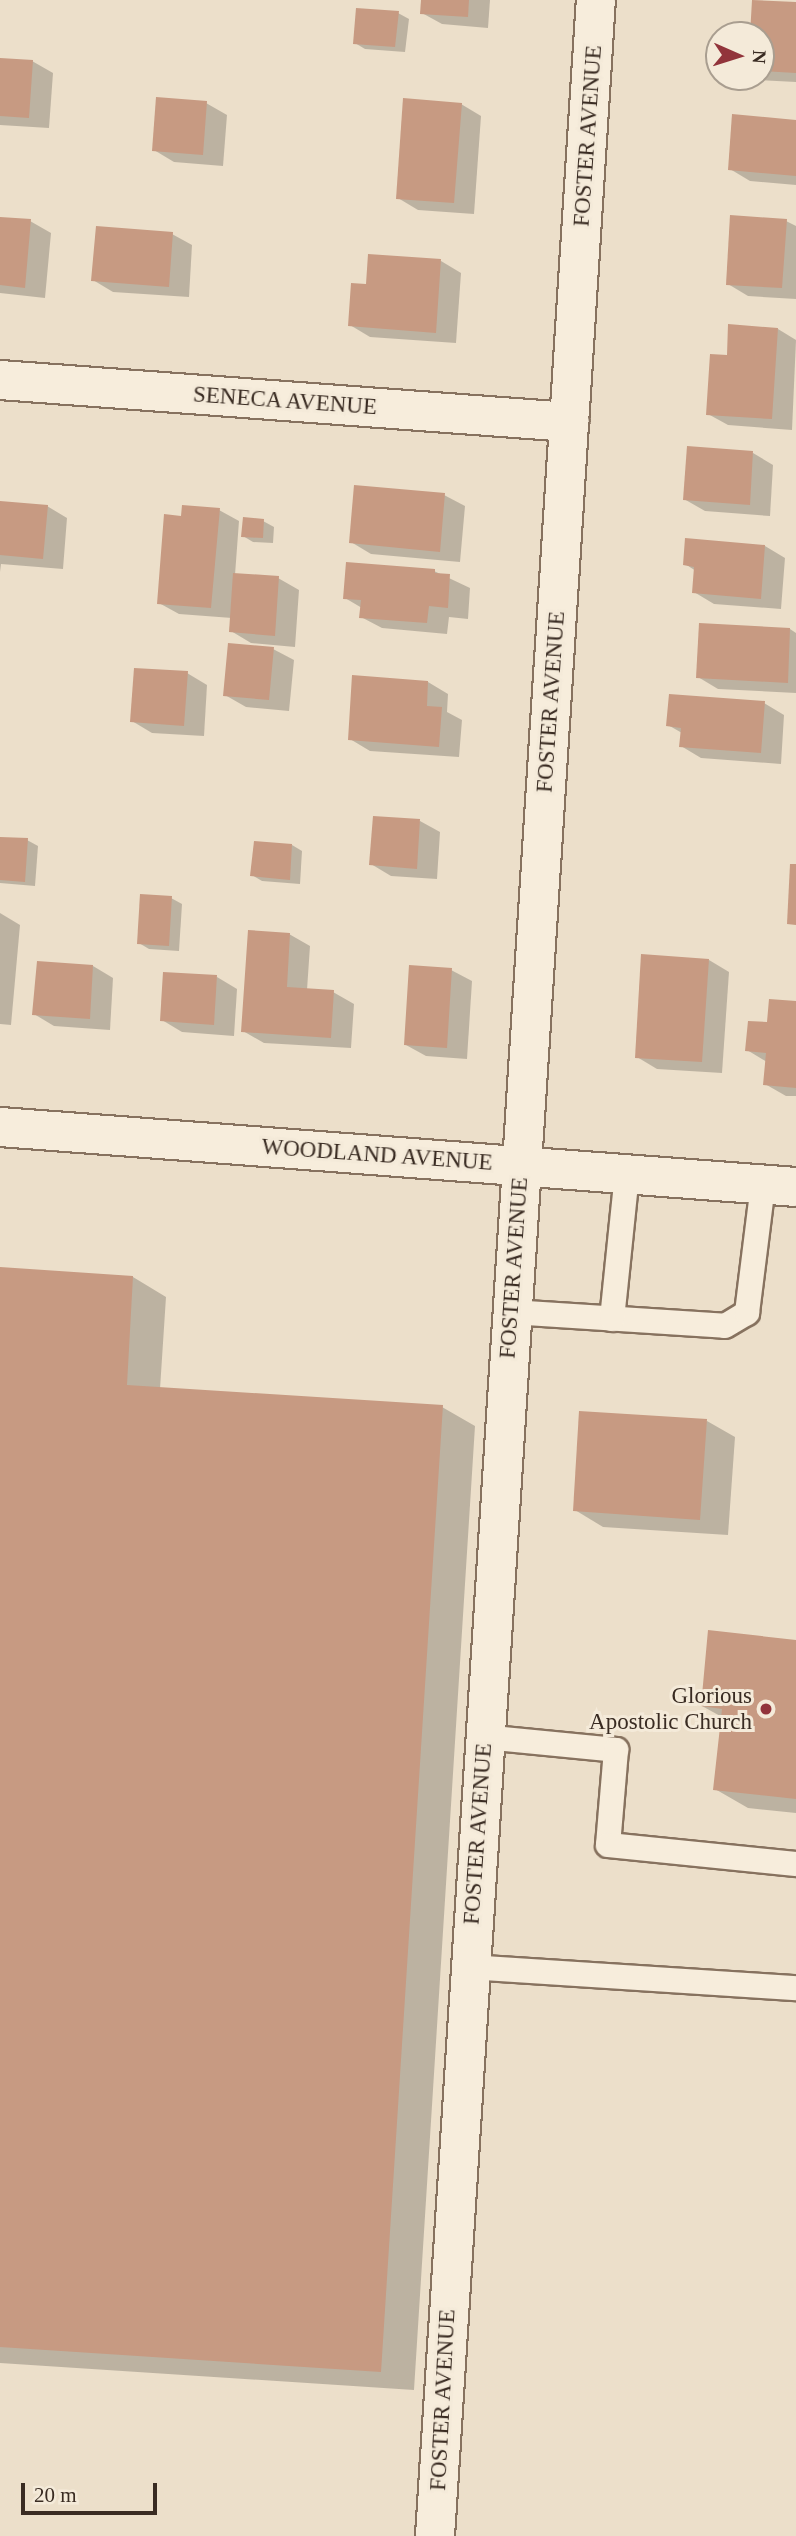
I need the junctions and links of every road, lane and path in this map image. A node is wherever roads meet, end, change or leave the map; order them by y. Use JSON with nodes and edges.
{"nodes":[{"id":1,"x":596,"y":0,"type":"edge"},
{"id":2,"x":0,"y":380,"type":"edge"},
{"id":3,"x":569,"y":422,"type":"junction"},
{"id":4,"x":0,"y":1127,"type":"edge"},
{"id":5,"x":520,"y":1166,"type":"junction"},
{"id":6,"x":627,"y":1174,"type":"junction"},
{"id":7,"x":779,"y":1185,"type":"edge"},
{"id":8,"x":511,"y":1312,"type":"junction"},
{"id":9,"x":612,"y":1319,"type":"junction"},
{"id":10,"x":484,"y":1737,"type":"junction"},
{"id":11,"x":796,"y":1864,"type":"edge"},
{"id":12,"x":469,"y":1967,"type":"junction"},
{"id":13,"x":796,"y":1988,"type":"edge"},
{"id":14,"x":435,"y":2536,"type":"edge"}],
"edges":[{"from":1,"to":3,"type":"street","name":"FOSTER AVENUE"},
{"from":2,"to":3,"type":"street","name":"SENECA AVENUE"},
{"from":3,"to":5,"type":"street","name":"FOSTER AVENUE"},
{"from":4,"to":5,"type":"street","name":"WOODLAND AVENUE"},
{"from":5,"to":6,"type":"street","name":"WOODLAND AVENUE"},
{"from":5,"to":8,"type":"street","name":"FOSTER AVENUE"},
{"from":6,"to":7,"type":"street","name":"WOODLAND AVENUE"},
{"from":6,"to":9,"type":"lane"},
{"from":7,"to":9,"type":"lane"},
{"from":8,"to":9,"type":"lane"},
{"from":8,"to":10,"type":"street","name":"FOSTER AVENUE"},
{"from":10,"to":11,"type":"lane"},
{"from":10,"to":12,"type":"street","name":"FOSTER AVENUE"},
{"from":12,"to":13,"type":"lane"},
{"from":12,"to":14,"type":"street","name":"FOSTER AVENUE"}]}
